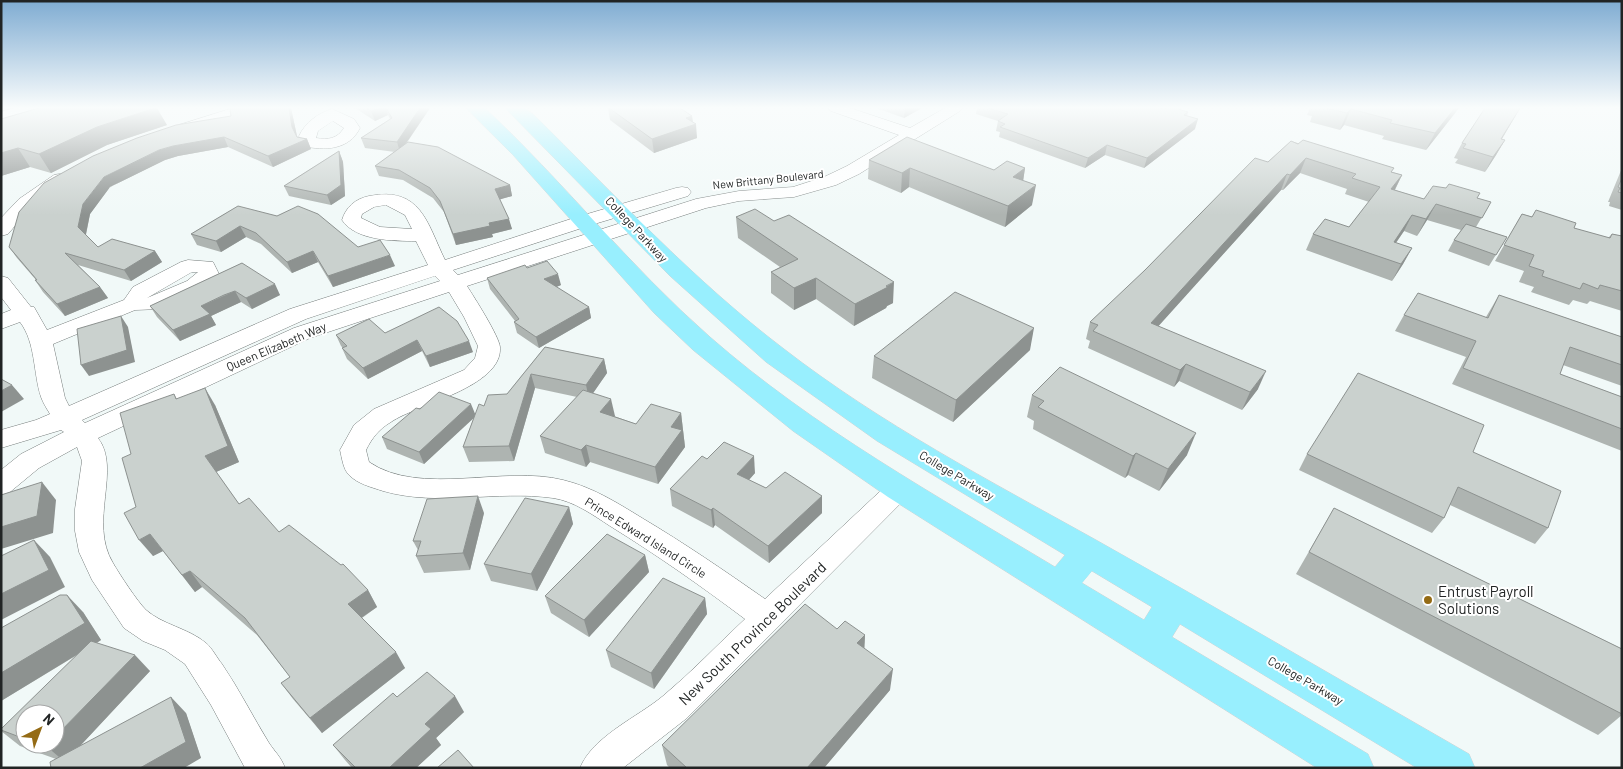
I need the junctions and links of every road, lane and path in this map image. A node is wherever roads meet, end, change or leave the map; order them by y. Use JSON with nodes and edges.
{"nodes":[{"id":1,"x":513,"y":144,"type":"edge"},
{"id":2,"x":551,"y":144,"type":"edge"},
{"id":3,"x":894,"y":144,"type":"edge"},
{"id":4,"x":74,"y":171,"type":"edge"},
{"id":5,"x":626,"y":218,"type":"junction"},
{"id":6,"x":591,"y":229,"type":"junction"},
{"id":7,"x":1,"y":230,"type":"edge"},
{"id":8,"x":423,"y":235,"type":"dead end"},
{"id":9,"x":446,"y":276,"type":"junction"},
{"id":10,"x":1,"y":282,"type":"edge"},
{"id":11,"x":132,"y":304,"type":"dead end"},
{"id":12,"x":26,"y":312,"type":"junction"},
{"id":13,"x":1,"y":322,"type":"edge"},
{"id":14,"x":41,"y":341,"type":"junction"},
{"id":15,"x":73,"y":426,"type":"junction"},
{"id":16,"x":1,"y":439,"type":"edge"},
{"id":17,"x":1,"y":485,"type":"edge"},
{"id":18,"x":900,"y":489,"type":"junction"},
{"id":19,"x":1088,"y":552,"type":"junction"},
{"id":20,"x":1058,"y":588,"type":"junction"},
{"id":21,"x":1173,"y":602,"type":"junction"},
{"id":22,"x":768,"y":618,"type":"junction"},
{"id":23,"x":1149,"y":643,"type":"junction"},
{"id":24,"x":268,"y":768,"type":"edge"},
{"id":25,"x":597,"y":768,"type":"edge"},
{"id":26,"x":1354,"y":768,"type":"edge"},
{"id":27,"x":1455,"y":768,"type":"edge"}],
"edges":[{"from":1,"to":6,"type":"main road"},
{"from":2,"to":5,"type":"main road","name":"College Parkway"},
{"from":3,"to":5,"type":"street","name":"New Brittany Boulevard"},
{"from":4,"to":7,"type":"street"},
{"from":5,"to":6,"type":"street","name":"New Brittany Boulevard"},
{"from":5,"to":19,"type":"main road","name":"College Parkway"},
{"from":6,"to":9,"type":"street","name":"Queen Elizabeth Way"},
{"from":6,"to":18,"type":"main road"},
{"from":8,"to":9,"type":"street","name":"Prince Edward Island Circle"},
{"from":9,"to":15,"type":"street","name":"Queen Elizabeth Way"},
{"from":9,"to":22,"type":"street","name":"Prince Edward Island Circle"},
{"from":10,"to":12,"type":"street"},
{"from":11,"to":14,"type":"street"},
{"from":12,"to":13,"type":"street"},
{"from":12,"to":14,"type":"street"},
{"from":14,"to":15,"type":"street"},
{"from":15,"to":16,"type":"street","name":"Queen Elizabeth Way"},
{"from":15,"to":17,"type":"street","name":"Queen Elizabeth Way"},
{"from":15,"to":24,"type":"street"},
{"from":18,"to":20,"type":"main road"},
{"from":18,"to":22,"type":"street","name":"New South Province Boulevard"},
{"from":19,"to":20,"type":"main road"},
{"from":19,"to":21,"type":"main road","name":"College Parkway"},
{"from":20,"to":23,"type":"main road"},
{"from":21,"to":23,"type":"main road"},
{"from":21,"to":27,"type":"main road","name":"College Parkway"},
{"from":22,"to":25,"type":"street","name":"New South Province Boulevard"},
{"from":23,"to":26,"type":"main road"}]}
